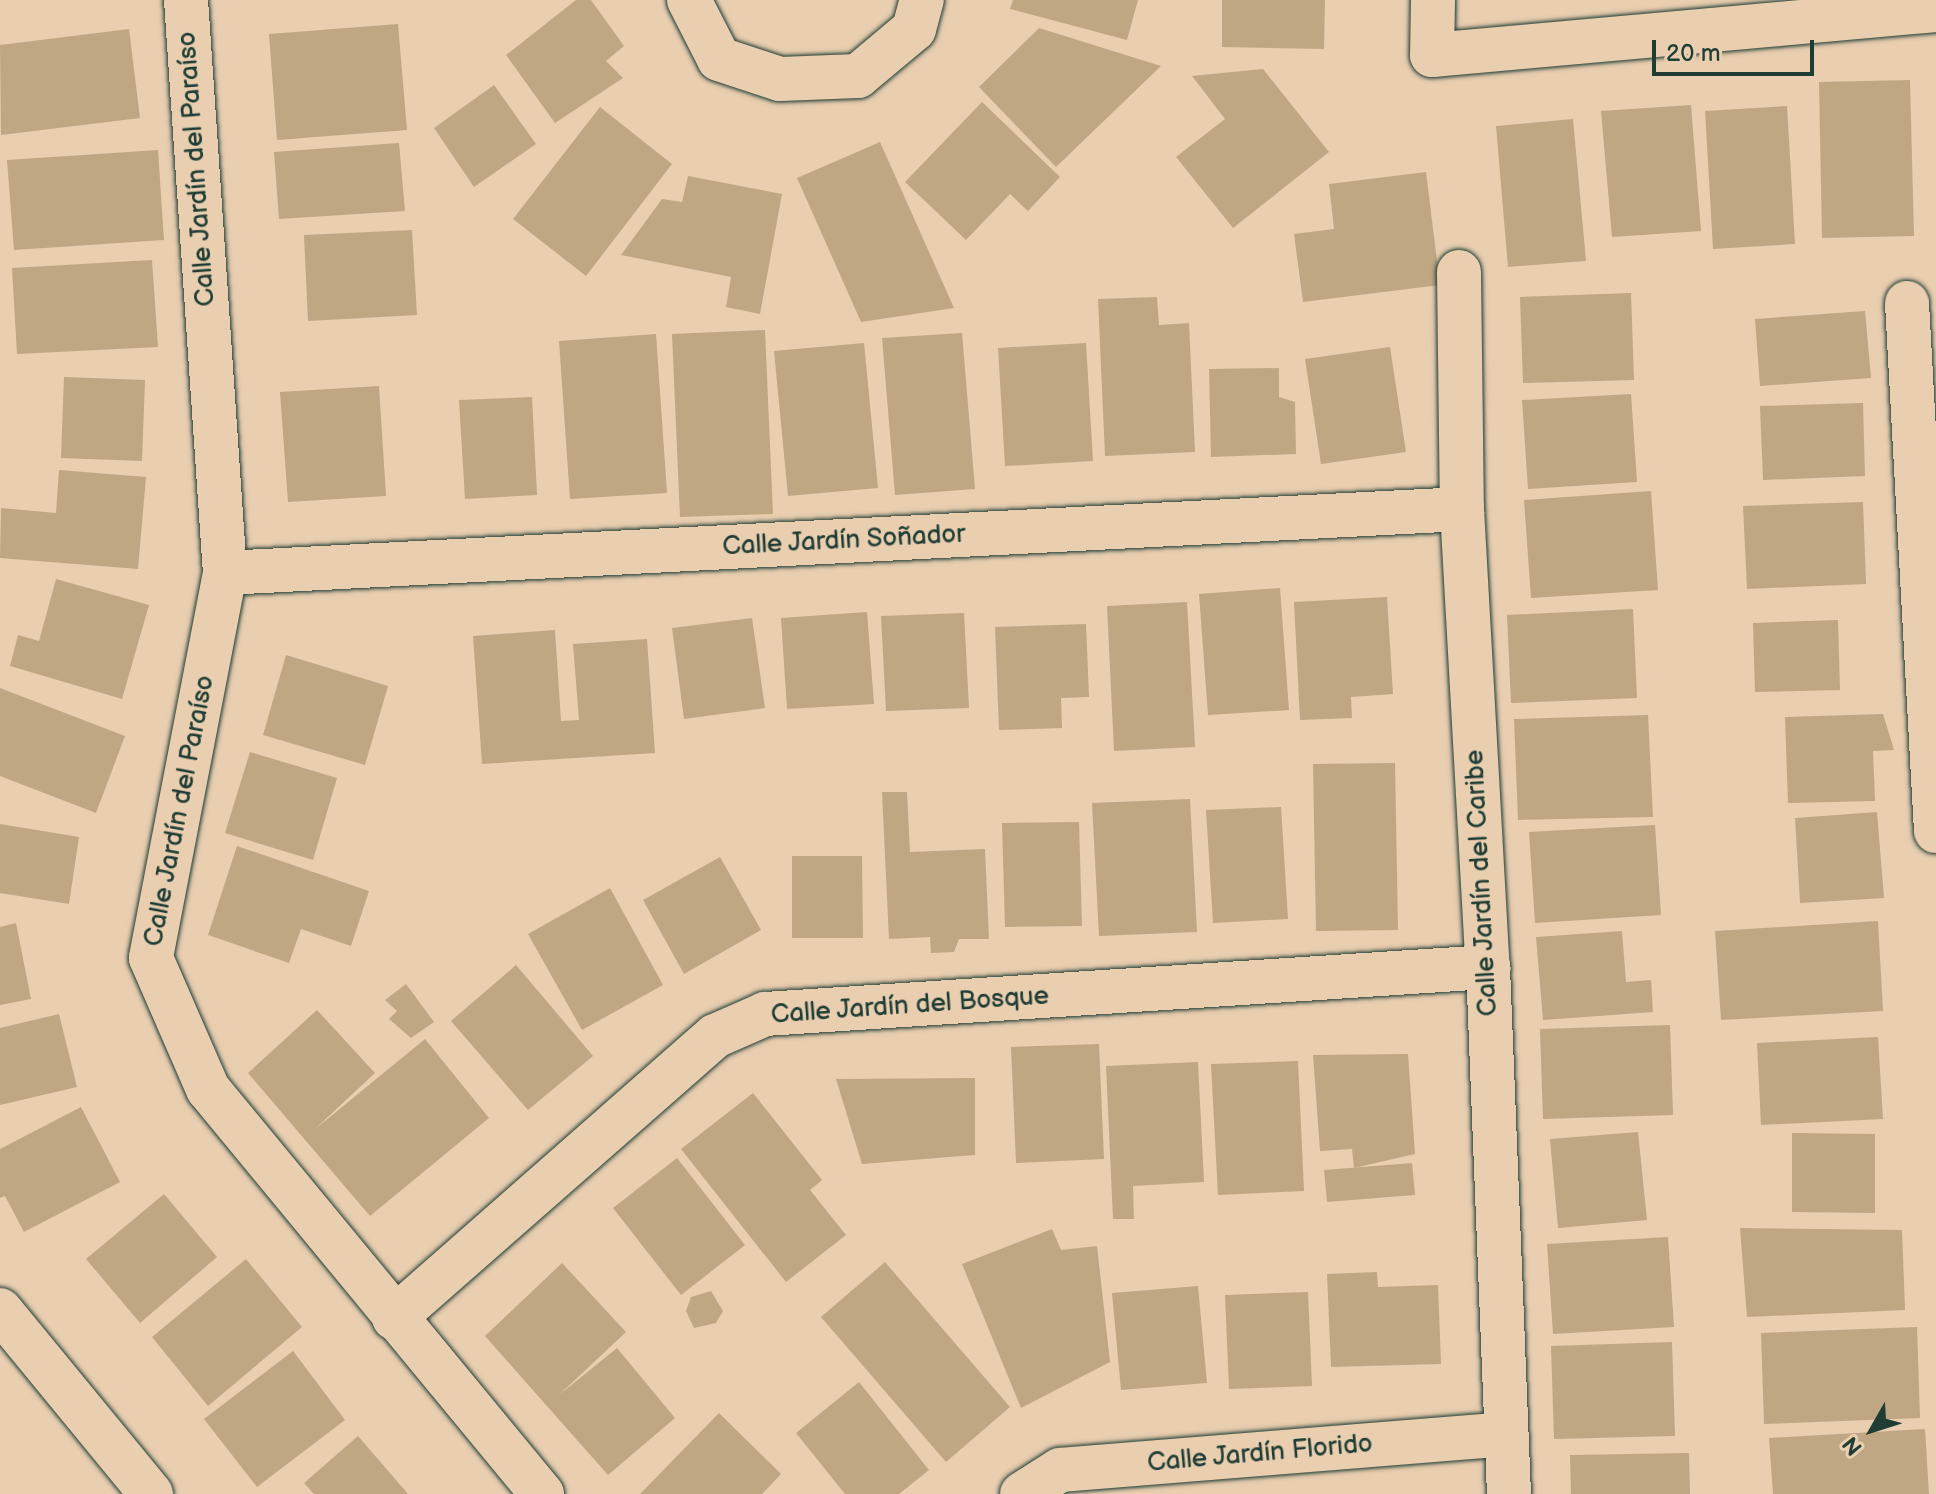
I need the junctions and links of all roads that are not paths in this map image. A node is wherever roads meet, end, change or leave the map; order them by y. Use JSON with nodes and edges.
{"nodes":[{"id":1,"x":186,"y":0,"type":"edge"},
{"id":2,"x":689,"y":0,"type":"edge"},
{"id":3,"x":922,"y":0,"type":"edge"},
{"id":4,"x":1433,"y":0,"type":"edge"},
{"id":5,"x":1890,"y":7,"type":"edge"},
{"id":6,"x":1936,"y":10,"type":"edge"},
{"id":7,"x":1459,"y":272,"type":"dead end"},
{"id":8,"x":1907,"y":303,"type":"dead end"},
{"id":9,"x":1927,"y":494,"type":"edge"},
{"id":10,"x":1462,"y":509,"type":"junction"},
{"id":11,"x":225,"y":573,"type":"junction"},
{"id":12,"x":1936,"y":831,"type":"edge"},
{"id":13,"x":1488,"y":967,"type":"junction"},
{"id":14,"x":0,"y":1310,"type":"edge"},
{"id":15,"x":394,"y":1318,"type":"junction"},
{"id":16,"x":1505,"y":1434,"type":"junction"},
{"id":17,"x":151,"y":1494,"type":"edge"},
{"id":18,"x":542,"y":1494,"type":"edge"},
{"id":19,"x":1022,"y":1494,"type":"edge"},
{"id":20,"x":1509,"y":1494,"type":"edge"}],
"edges":[{"from":1,"to":11,"type":"street","name":"Calle Jardín del Paraíso"},
{"from":2,"to":3,"type":"street"},
{"from":4,"to":5,"type":"street"},
{"from":5,"to":6,"type":"street"},
{"from":7,"to":10,"type":"street","name":"Calle Jardín del Caribe"},
{"from":8,"to":9,"type":"street"},
{"from":9,"to":12,"type":"street"},
{"from":10,"to":11,"type":"street","name":"Calle Jardín Soñador"},
{"from":10,"to":13,"type":"street","name":"Calle Jardín del Caribe"},
{"from":11,"to":15,"type":"street","name":"Calle Jardín del Paraíso"},
{"from":13,"to":15,"type":"street","name":"Calle Jardín del Bosque"},
{"from":13,"to":16,"type":"street","name":"Calle Jardín del Caribe"},
{"from":14,"to":17,"type":"street"},
{"from":15,"to":18,"type":"street","name":"Calle Jardín del Paraíso"},
{"from":16,"to":19,"type":"street","name":"Calle Jardín Florido"},
{"from":16,"to":20,"type":"street","name":"Calle Jardín del Caribe"}]}
